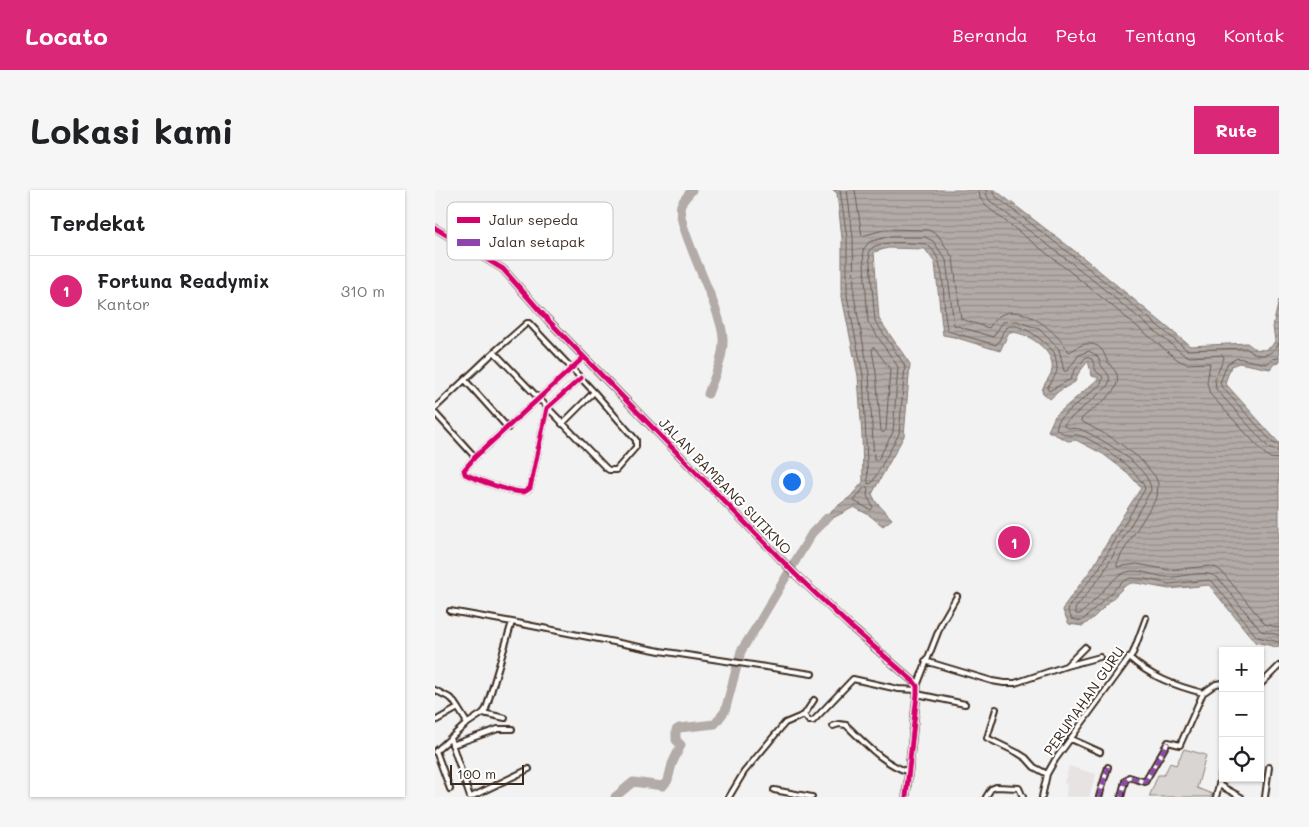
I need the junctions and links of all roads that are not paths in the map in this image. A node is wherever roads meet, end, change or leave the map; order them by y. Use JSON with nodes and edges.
{"nodes":[{"id":1,"x":435,"y":228,"type":"edge"},
{"id":2,"x":447,"y":235,"type":"edge"},
{"id":3,"x":487,"y":260,"type":"edge"},
{"id":4,"x":494,"y":352,"type":"junction"},
{"id":5,"x":584,"y":357,"type":"junction"},
{"id":6,"x":572,"y":368,"type":"junction"},
{"id":7,"x":581,"y":378,"type":"junction"},
{"id":8,"x":465,"y":380,"type":"junction"},
{"id":9,"x":594,"y":392,"type":"junction"},
{"id":10,"x":538,"y":398,"type":"junction"},
{"id":11,"x":435,"y":408,"type":"edge"},
{"id":12,"x":547,"y":408,"type":"junction"},
{"id":13,"x":435,"y":412,"type":"edge"},
{"id":14,"x":562,"y":424,"type":"junction"},
{"id":15,"x":508,"y":428,"type":"junction"},
{"id":16,"x":475,"y":457,"type":"junction"},
{"id":17,"x":957,"y":596,"type":"dead end"},
{"id":18,"x":450,"y":611,"type":"dead end"},
{"id":19,"x":1146,"y":618,"type":"dead end"},
{"id":20,"x":512,"y":622,"type":"junction"},
{"id":21,"x":1085,"y":646,"type":"dead end"},
{"id":22,"x":1100,"y":657,"type":"dead end"},
{"id":23,"x":1129,"y":657,"type":"junction"},
{"id":24,"x":925,"y":661,"type":"junction"},
{"id":25,"x":1066,"y":666,"type":"junction"},
{"id":26,"x":1279,"y":666,"type":"edge"},
{"id":27,"x":812,"y":674,"type":"dead end"},
{"id":28,"x":1264,"y":681,"type":"edge"},
{"id":29,"x":1219,"y":684,"type":"edge"},
{"id":30,"x":435,"y":690,"type":"edge"},
{"id":31,"x":917,"y":690,"type":"junction"},
{"id":32,"x":1203,"y":693,"type":"junction"},
{"id":33,"x":813,"y":700,"type":"dead end"},
{"id":34,"x":965,"y":704,"type":"dead end"},
{"id":35,"x":458,"y":708,"type":"junction"},
{"id":36,"x":996,"y":709,"type":"dead end"},
{"id":37,"x":483,"y":713,"type":"junction"},
{"id":38,"x":804,"y":715,"type":"junction"},
{"id":39,"x":505,"y":718,"type":"dead end"},
{"id":40,"x":435,"y":721,"type":"edge"},
{"id":41,"x":465,"y":725,"type":"junction"},
{"id":42,"x":833,"y":726,"type":"dead end"},
{"id":43,"x":512,"y":729,"type":"dead end"},
{"id":44,"x":450,"y":738,"type":"junction"},
{"id":45,"x":1071,"y":739,"type":"junction"},
{"id":46,"x":453,"y":745,"type":"junction"},
{"id":47,"x":436,"y":751,"type":"edge"},
{"id":48,"x":1100,"y":752,"type":"dead end"},
{"id":49,"x":1108,"y":767,"type":"dead end"},
{"id":50,"x":1269,"y":767,"type":"dead end"},
{"id":51,"x":529,"y":769,"type":"dead end"},
{"id":52,"x":909,"y":772,"type":"junction"},
{"id":53,"x":1047,"y":774,"type":"junction"},
{"id":54,"x":1220,"y":782,"type":"edge"},
{"id":55,"x":1219,"y":785,"type":"junction"},
{"id":56,"x":450,"y":789,"type":"dead end"},
{"id":57,"x":774,"y":790,"type":"dead end"},
{"id":58,"x":470,"y":797,"type":"edge"},
{"id":59,"x":729,"y":797,"type":"edge"},
{"id":60,"x":812,"y":797,"type":"edge"},
{"id":61,"x":906,"y":797,"type":"edge"},
{"id":62,"x":986,"y":797,"type":"edge"},
{"id":63,"x":1023,"y":797,"type":"edge"},
{"id":64,"x":1042,"y":797,"type":"edge"},
{"id":65,"x":1099,"y":797,"type":"edge"},
{"id":66,"x":1121,"y":797,"type":"edge"},
{"id":67,"x":1216,"y":797,"type":"edge"},
{"id":68,"x":1241,"y":797,"type":"edge"},
{"id":69,"x":1265,"y":797,"type":"edge"}],
"edges":[{"from":1,"to":2,"type":"street","name":"JALAN BAMBANG SUTIKNO"},
{"from":3,"to":5,"type":"street","name":"JALAN BAMBANG SUTIKNO"},
{"from":4,"to":6,"type":"street"},
{"from":4,"to":8,"type":"street"},
{"from":4,"to":10,"type":"street"},
{"from":5,"to":6,"type":"street"},
{"from":5,"to":31,"type":"street","name":"JALAN BAMBANG SUTIKNO"},
{"from":6,"to":7,"type":"street"},
{"from":6,"to":10,"type":"street"},
{"from":7,"to":9,"type":"street"},
{"from":7,"to":12,"type":"street"},
{"from":8,"to":11,"type":"street"},
{"from":8,"to":15,"type":"street"},
{"from":9,"to":14,"type":"street"},
{"from":9,"to":14,"type":"street"},
{"from":10,"to":12,"type":"street"},
{"from":10,"to":15,"type":"street"},
{"from":12,"to":14,"type":"street"},
{"from":12,"to":16,"type":"street"},
{"from":13,"to":16,"type":"street"},
{"from":15,"to":16,"type":"street"},
{"from":17,"to":24,"type":"street"},
{"from":18,"to":20,"type":"street"},
{"from":19,"to":23,"type":"street","name":"PERUMAHAN GURU"},
{"from":20,"to":27,"type":"street"},
{"from":20,"to":37,"type":"street"},
{"from":21,"to":25,"type":"street"},
{"from":22,"to":25,"type":"street"},
{"from":23,"to":32,"type":"street"},
{"from":23,"to":45,"type":"street","name":"PERUMAHAN GURU"},
{"from":24,"to":25,"type":"street"},
{"from":24,"to":31,"type":"street"},
{"from":26,"to":28,"type":"street"},
{"from":29,"to":32,"type":"street"},
{"from":30,"to":35,"type":"street"},
{"from":31,"to":34,"type":"street"},
{"from":31,"to":38,"type":"street"},
{"from":31,"to":52,"type":"street"},
{"from":32,"to":66,"type":"street"},
{"from":33,"to":38,"type":"street"},
{"from":35,"to":40,"type":"street"},
{"from":35,"to":41,"type":"street"},
{"from":36,"to":53,"type":"street"},
{"from":37,"to":39,"type":"street"},
{"from":37,"to":41,"type":"street"},
{"from":38,"to":59,"type":"street"},
{"from":41,"to":44,"type":"street"},
{"from":42,"to":52,"type":"street"},
{"from":43,"to":46,"type":"street"},
{"from":44,"to":46,"type":"street"},
{"from":44,"to":47,"type":"street"},
{"from":45,"to":48,"type":"street"},
{"from":45,"to":53,"type":"street","name":"PERUMAHAN GURU"},
{"from":46,"to":58,"type":"street"},
{"from":47,"to":56,"type":"street"},
{"from":49,"to":65,"type":"street"},
{"from":50,"to":69,"type":"street"},
{"from":51,"to":58,"type":"street"},
{"from":52,"to":61,"type":"street"},
{"from":53,"to":64,"type":"street","name":"PERUMAHAN GURU"},
{"from":54,"to":55,"type":"street"},
{"from":55,"to":67,"type":"street"},
{"from":55,"to":68,"type":"street"},
{"from":57,"to":60,"type":"street"},
{"from":62,"to":63,"type":"street"}]}
